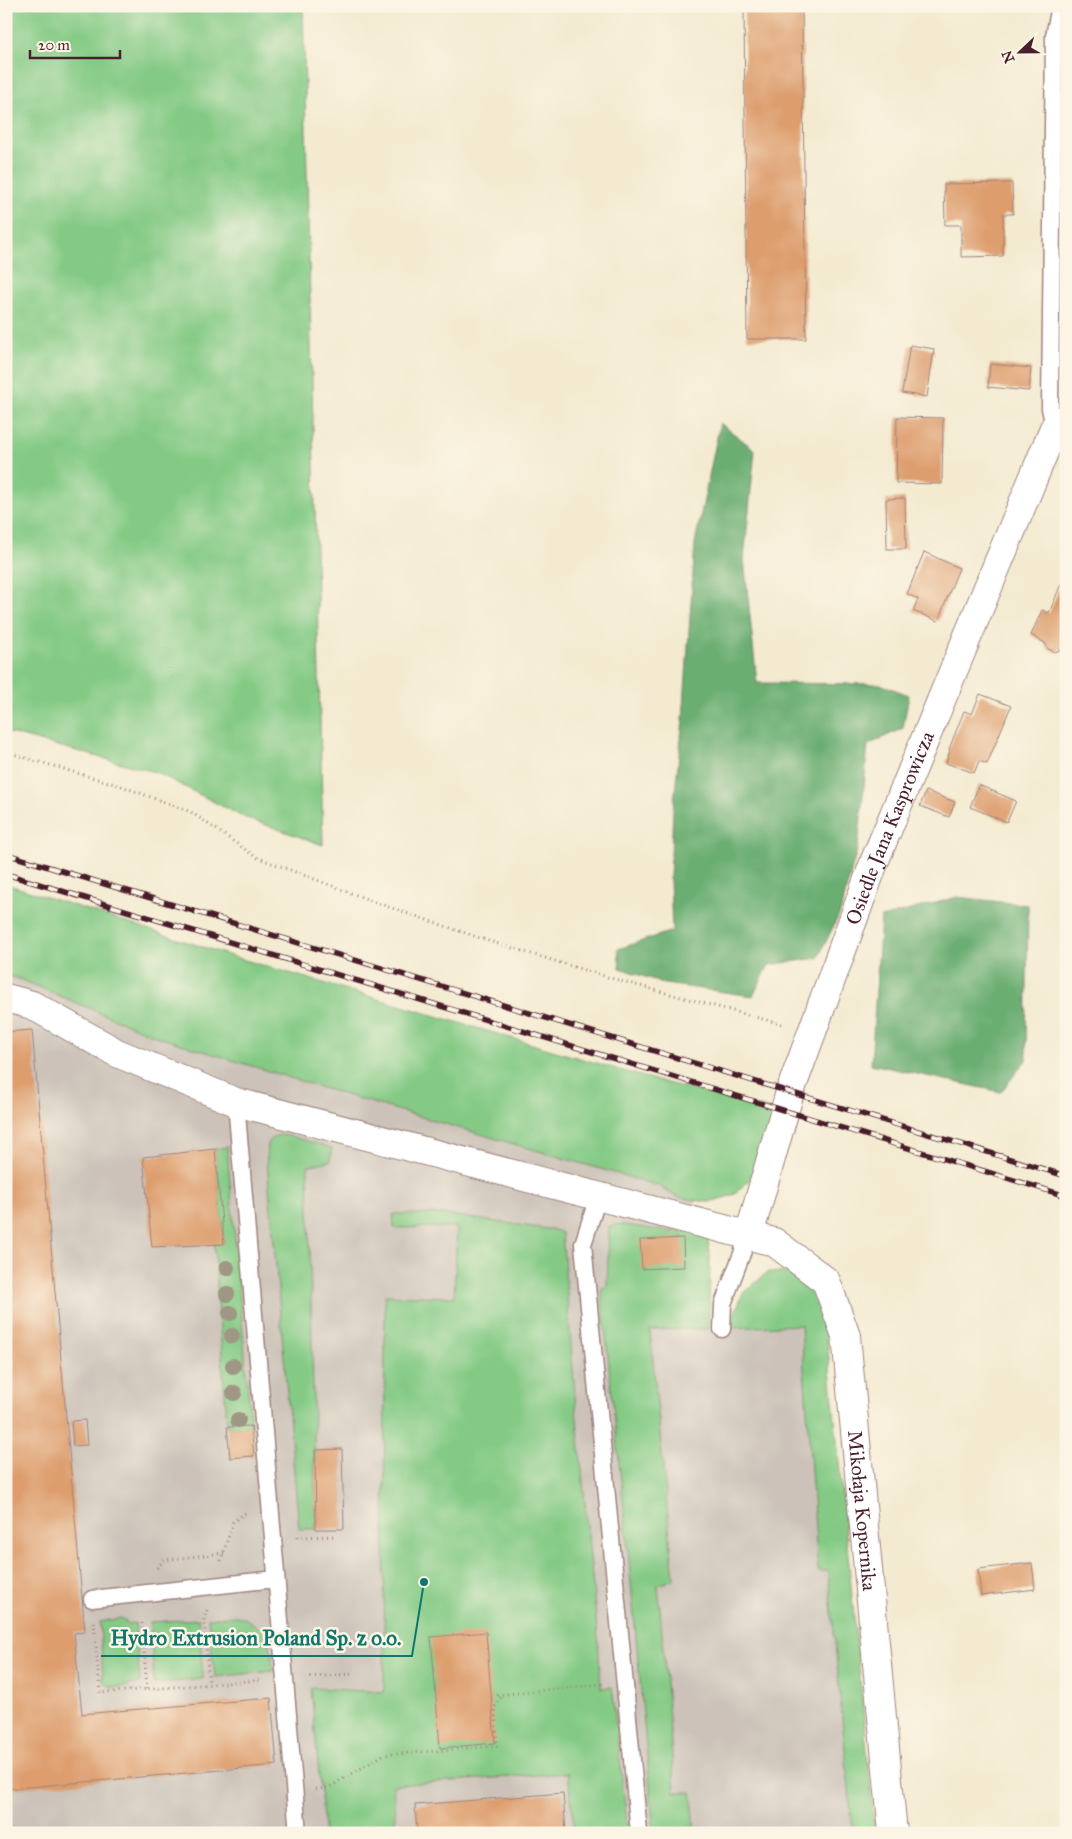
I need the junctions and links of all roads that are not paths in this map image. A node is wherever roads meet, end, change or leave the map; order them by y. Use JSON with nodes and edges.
{"nodes":[{"id":1,"x":1060,"y":6,"type":"edge"},
{"id":2,"x":1060,"y":424,"type":"edge"},
{"id":3,"x":6,"y":998,"type":"edge"},
{"id":4,"x":236,"y":1102,"type":"junction"},
{"id":5,"x":598,"y":1196,"type":"junction"},
{"id":6,"x":750,"y":1235,"type":"junction"},
{"id":7,"x":722,"y":1328,"type":"dead end"},
{"id":8,"x":276,"y":1579,"type":"junction"},
{"id":9,"x":92,"y":1599,"type":"road end"},
{"id":10,"x":298,"y":1833,"type":"edge"},
{"id":11,"x":639,"y":1833,"type":"edge"},
{"id":12,"x":893,"y":1833,"type":"edge"}],
"edges":[{"from":1,"to":2,"type":"lane","name":"Osiedle Jana Kasprowicza"},
{"from":2,"to":6,"type":"street","name":"Osiedle Jana Kasprowicza"},
{"from":3,"to":4,"type":"street","name":"Mikołaja Kopernika"},
{"from":4,"to":5,"type":"street","name":"Mikołaja Kopernika"},
{"from":4,"to":8,"type":"lane"},
{"from":5,"to":6,"type":"street","name":"Mikołaja Kopernika"},
{"from":5,"to":11,"type":"lane"},
{"from":6,"to":7,"type":"lane"},
{"from":6,"to":12,"type":"street","name":"Mikołaja Kopernika"},
{"from":8,"to":9,"type":"lane"},
{"from":8,"to":10,"type":"lane"}]}
